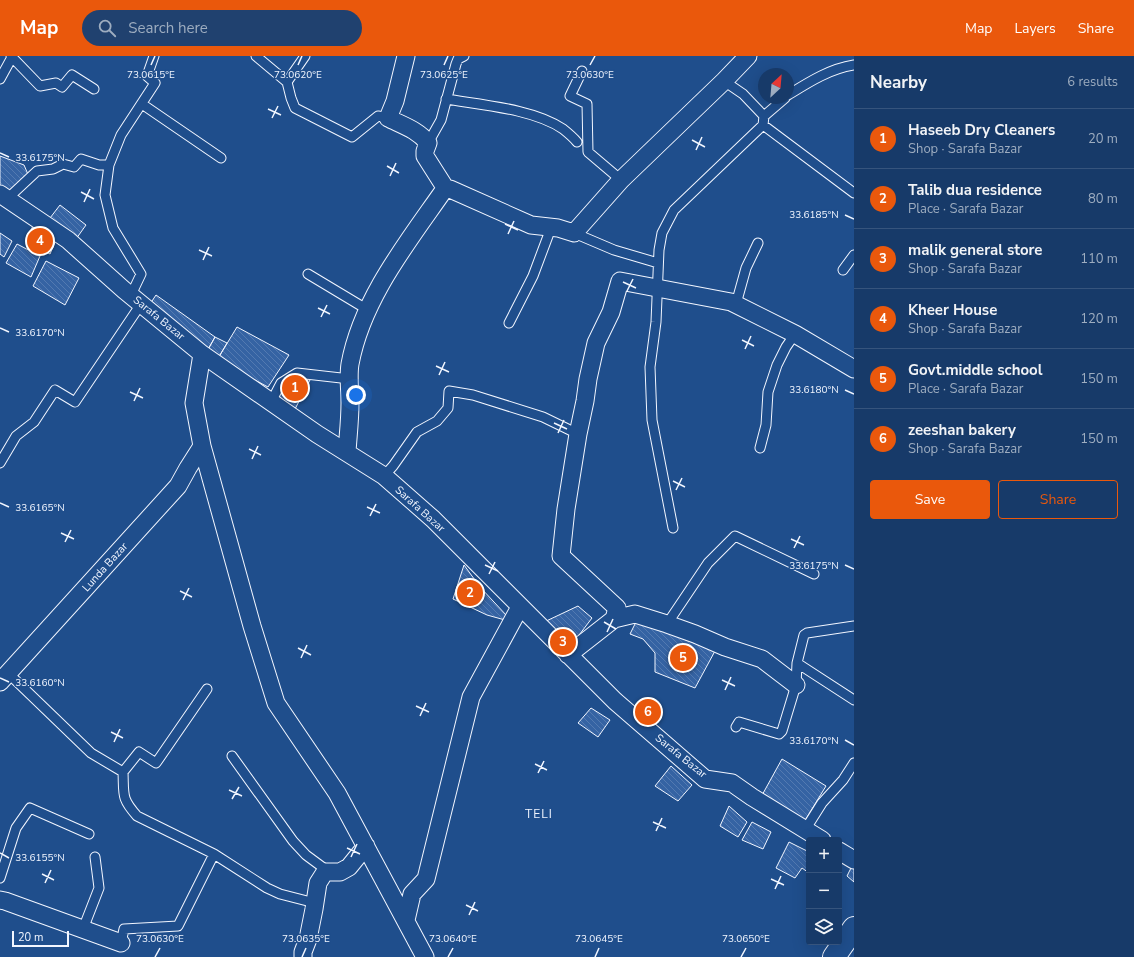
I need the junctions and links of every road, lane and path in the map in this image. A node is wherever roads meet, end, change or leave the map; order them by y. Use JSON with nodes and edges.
{"nodes":[{"id":1,"x":12,"y":56,"type":"edge"},
{"id":2,"x":154,"y":56,"type":"edge"},
{"id":3,"x":256,"y":56,"type":"edge"},
{"id":4,"x":305,"y":56,"type":"edge"},
{"id":5,"x":406,"y":56,"type":"edge"},
{"id":6,"x":464,"y":56,"type":"edge"},
{"id":7,"x":748,"y":56,"type":"edge"},
{"id":8,"x":854,"y":65,"type":"edge"},
{"id":9,"x":582,"y":71,"type":"dead end"},
{"id":10,"x":0,"y":79,"type":"edge"},
{"id":11,"x":724,"y":81,"type":"junction"},
{"id":12,"x":287,"y":82,"type":"junction"},
{"id":13,"x":94,"y":89,"type":"dead end"},
{"id":14,"x":794,"y":91,"type":"edge"},
{"id":15,"x":446,"y":99,"type":"junction"},
{"id":16,"x":142,"y":104,"type":"junction"},
{"id":17,"x":779,"y":104,"type":"edge"},
{"id":18,"x":388,"y":118,"type":"junction"},
{"id":19,"x":763,"y":121,"type":"junction"},
{"id":20,"x":578,"y":142,"type":"dead end"},
{"id":21,"x":428,"y":143,"type":"junction"},
{"id":22,"x":221,"y":158,"type":"dead end"},
{"id":23,"x":109,"y":165,"type":"junction"},
{"id":24,"x":621,"y":180,"type":"junction"},
{"id":25,"x":446,"y":189,"type":"junction"},
{"id":26,"x":854,"y":193,"type":"edge"},
{"id":27,"x":4,"y":197,"type":"edge"},
{"id":28,"x":551,"y":228,"type":"junction"},
{"id":29,"x":574,"y":233,"type":"junction"},
{"id":30,"x":758,"y":243,"type":"dead end"},
{"id":31,"x":854,"y":255,"type":"edge"},
{"id":32,"x":658,"y":263,"type":"junction"},
{"id":33,"x":843,"y":270,"type":"dead end"},
{"id":34,"x":308,"y":274,"type":"dead end"},
{"id":35,"x":658,"y":287,"type":"junction"},
{"id":36,"x":136,"y":299,"type":"junction"},
{"id":37,"x":736,"y":304,"type":"junction"},
{"id":38,"x":368,"y":310,"type":"junction"},
{"id":39,"x":509,"y":323,"type":"dead end"},
{"id":40,"x":796,"y":334,"type":"junction"},
{"id":41,"x":202,"y":354,"type":"junction"},
{"id":42,"x":854,"y":369,"type":"edge"},
{"id":43,"x":350,"y":379,"type":"junction"},
{"id":44,"x":271,"y":402,"type":"junction"},
{"id":45,"x":578,"y":434,"type":"junction"},
{"id":46,"x":202,"y":446,"type":"junction"},
{"id":47,"x":760,"y":448,"type":"dead end"},
{"id":48,"x":347,"y":452,"type":"junction"},
{"id":49,"x":0,"y":462,"type":"edge"},
{"id":50,"x":384,"y":476,"type":"junction"},
{"id":51,"x":673,"y":528,"type":"dead end"},
{"id":52,"x":814,"y":574,"type":"dead end"},
{"id":53,"x":520,"y":607,"type":"junction"},
{"id":54,"x":614,"y":619,"type":"junction"},
{"id":55,"x":667,"y":624,"type":"junction"},
{"id":56,"x":854,"y":626,"type":"edge"},
{"id":57,"x":568,"y":655,"type":"junction"},
{"id":58,"x":797,"y":663,"type":"junction"},
{"id":59,"x":4,"y":677,"type":"edge"},
{"id":60,"x":796,"y":684,"type":"junction"},
{"id":61,"x":207,"y":689,"type":"dead end"},
{"id":62,"x":854,"y":700,"type":"edge"},
{"id":63,"x":736,"y":728,"type":"dead end"},
{"id":64,"x":232,"y":756,"type":"dead end"},
{"id":65,"x":854,"y":763,"type":"edge"},
{"id":66,"x":123,"y":772,"type":"junction"},
{"id":67,"x":805,"y":830,"type":"junction"},
{"id":68,"x":89,"y":834,"type":"dead end"},
{"id":69,"x":817,"y":837,"type":"edge"},
{"id":70,"x":366,"y":846,"type":"junction"},
{"id":71,"x":842,"y":853,"type":"edge"},
{"id":72,"x":214,"y":854,"type":"junction"},
{"id":73,"x":95,"y":857,"type":"dead end"},
{"id":74,"x":854,"y":860,"type":"edge"},
{"id":75,"x":329,"y":872,"type":"junction"},
{"id":76,"x":0,"y":878,"type":"edge"},
{"id":77,"x":0,"y":900,"type":"edge"},
{"id":78,"x":315,"y":903,"type":"junction"},
{"id":79,"x":406,"y":920,"type":"junction"},
{"id":80,"x":854,"y":928,"type":"edge"},
{"id":81,"x":83,"y":929,"type":"junction"},
{"id":82,"x":121,"y":943,"type":"joint"},
{"id":83,"x":303,"y":957,"type":"edge"},
{"id":84,"x":425,"y":957,"type":"edge"},
{"id":85,"x":834,"y":957,"type":"edge"}],
"edges":[{"from":1,"to":10,"type":"lane"},
{"from":1,"to":13,"type":"lane"},
{"from":2,"to":16,"type":"lane"},
{"from":3,"to":12,"type":"lane"},
{"from":4,"to":12,"type":"lane"},
{"from":5,"to":18,"type":"street"},
{"from":6,"to":15,"type":"lane"},
{"from":7,"to":11,"type":"street"},
{"from":8,"to":14,"type":"lane"},
{"from":9,"to":24,"type":"lane"},
{"from":11,"to":19,"type":"lane"},
{"from":11,"to":24,"type":"street"},
{"from":12,"to":18,"type":"lane"},
{"from":15,"to":20,"type":"lane"},
{"from":15,"to":21,"type":"lane"},
{"from":16,"to":22,"type":"lane"},
{"from":16,"to":23,"type":"lane"},
{"from":17,"to":19,"type":"lane"},
{"from":18,"to":21,"type":"street"},
{"from":19,"to":26,"type":"lane"},
{"from":19,"to":32,"type":"lane"},
{"from":21,"to":25,"type":"street"},
{"from":23,"to":27,"type":"lane"},
{"from":23,"to":36,"type":"lane"},
{"from":24,"to":29,"type":"street"},
{"from":25,"to":28,"type":"street"},
{"from":25,"to":38,"type":"street"},
{"from":27,"to":36,"type":"street","name":"Sarafa Bazar"},
{"from":28,"to":29,"type":"street"},
{"from":28,"to":39,"type":"lane"},
{"from":29,"to":32,"type":"lane"},
{"from":30,"to":37,"type":"lane"},
{"from":31,"to":33,"type":"lane"},
{"from":32,"to":35,"type":"lane"},
{"from":34,"to":38,"type":"lane"},
{"from":35,"to":37,"type":"street"},
{"from":35,"to":45,"type":"street"},
{"from":35,"to":51,"type":"lane"},
{"from":36,"to":41,"type":"street","name":"Sarafa Bazar"},
{"from":36,"to":49,"type":"lane"},
{"from":37,"to":40,"type":"street"},
{"from":38,"to":43,"type":"street"},
{"from":40,"to":42,"type":"street"},
{"from":40,"to":47,"type":"lane"},
{"from":41,"to":44,"type":"street","name":"Sarafa Bazar"},
{"from":41,"to":46,"type":"street"},
{"from":43,"to":44,"type":"lane"},
{"from":43,"to":48,"type":"street"},
{"from":44,"to":48,"type":"street","name":"Sarafa Bazar"},
{"from":45,"to":50,"type":"lane"},
{"from":45,"to":54,"type":"street"},
{"from":46,"to":59,"type":"street","name":"Lunda Bazar"},
{"from":46,"to":70,"type":"street"},
{"from":48,"to":50,"type":"street","name":"Sarafa Bazar"},
{"from":50,"to":53,"type":"street","name":"Sarafa Bazar"},
{"from":52,"to":55,"type":"lane"},
{"from":53,"to":57,"type":"street","name":"Sarafa Bazar"},
{"from":53,"to":79,"type":"street"},
{"from":54,"to":55,"type":"street"},
{"from":54,"to":57,"type":"street"},
{"from":55,"to":60,"type":"street"},
{"from":56,"to":58,"type":"lane"},
{"from":57,"to":67,"type":"street","name":"Sarafa Bazar"},
{"from":58,"to":60,"type":"lane"},
{"from":58,"to":62,"type":"lane"},
{"from":59,"to":66,"type":"lane"},
{"from":60,"to":63,"type":"lane"},
{"from":61,"to":66,"type":"lane"},
{"from":64,"to":75,"type":"lane"},
{"from":65,"to":67,"type":"lane"},
{"from":66,"to":72,"type":"lane"},
{"from":67,"to":69,"type":"street","name":"Sarafa Bazar"},
{"from":68,"to":76,"type":"lane"},
{"from":70,"to":75,"type":"street"},
{"from":70,"to":79,"type":"street"},
{"from":71,"to":74,"type":"street"},
{"from":72,"to":78,"type":"lane"},
{"from":72,"to":82,"type":"lane"},
{"from":73,"to":81,"type":"lane"},
{"from":75,"to":78,"type":"street"},
{"from":77,"to":81,"type":"street"},
{"from":78,"to":83,"type":"street"},
{"from":79,"to":84,"type":"street"},
{"from":80,"to":85,"type":"main road"},
{"from":81,"to":82,"type":"street"}]}
